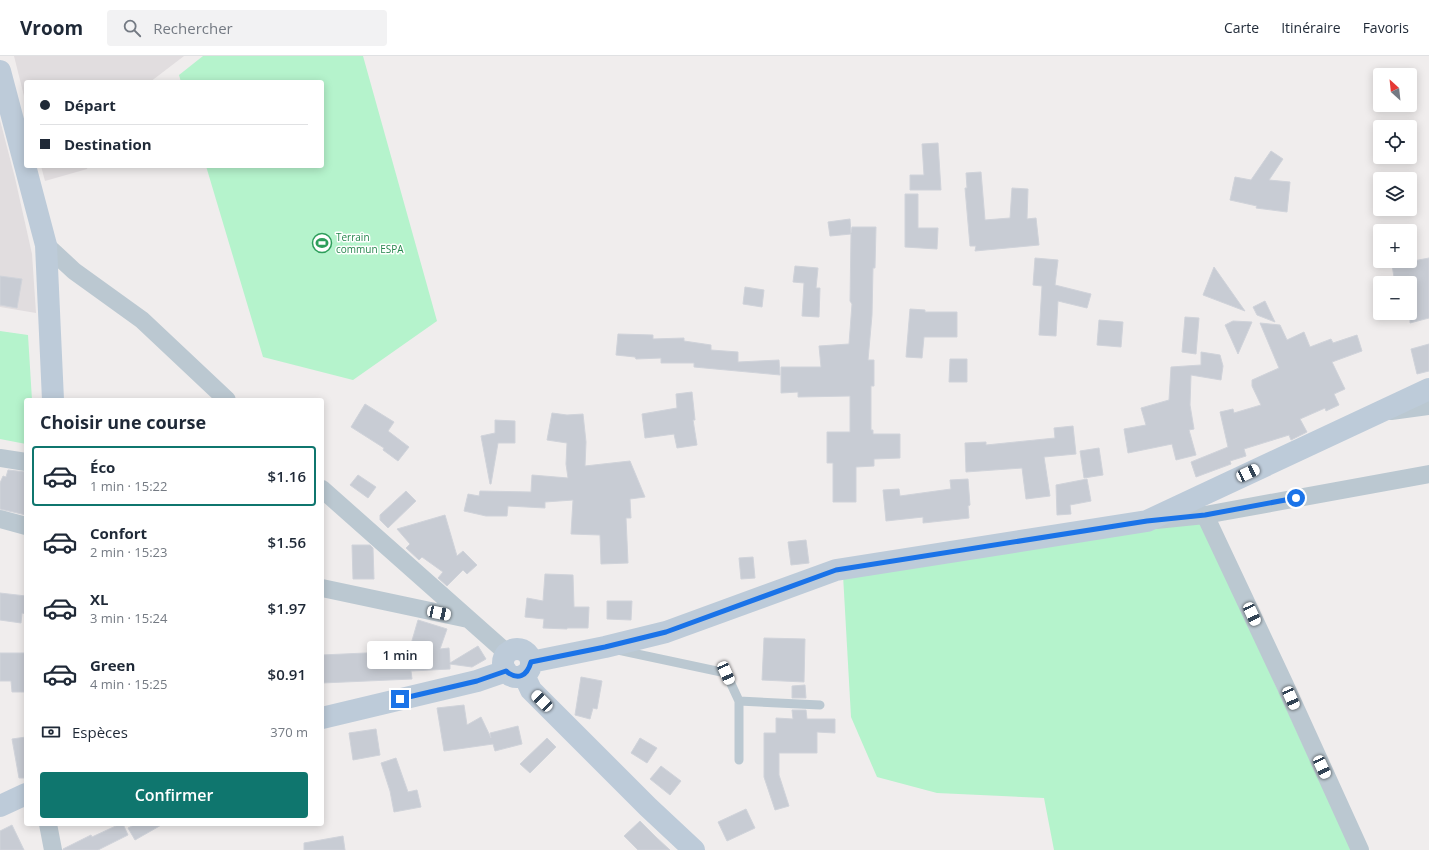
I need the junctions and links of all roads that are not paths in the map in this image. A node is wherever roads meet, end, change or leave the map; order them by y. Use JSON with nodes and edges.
{"nodes":[{"id":1,"x":0,"y":71,"type":"edge"},
{"id":2,"x":24,"y":162,"type":"edge"},
{"id":3,"x":26,"y":168,"type":"edge"},
{"id":4,"x":46,"y":245,"type":"junction"},
{"id":5,"x":1429,"y":388,"type":"edge"},
{"id":6,"x":53,"y":398,"type":"edge"},
{"id":7,"x":225,"y":398,"type":"edge"},
{"id":8,"x":1429,"y":406,"type":"edge"},
{"id":9,"x":1379,"y":412,"type":"junction"},
{"id":10,"x":0,"y":458,"type":"edge"},
{"id":11,"x":24,"y":462,"type":"edge"},
{"id":12,"x":1429,"y":474,"type":"edge"},
{"id":13,"x":324,"y":491,"type":"edge"},
{"id":14,"x":1205,"y":515,"type":"junction"},
{"id":15,"x":0,"y":519,"type":"edge"},
{"id":16,"x":1147,"y":521,"type":"junction"},
{"id":17,"x":24,"y":525,"type":"edge"},
{"id":18,"x":324,"y":588,"type":"edge"},
{"id":19,"x":468,"y":619,"type":"junction"},
{"id":20,"x":605,"y":647,"type":"junction"},
{"id":21,"x":517,"y":665,"type":"junction"},
{"id":22,"x":739,"y":701,"type":"junction"},
{"id":23,"x":820,"y":705,"type":"dead end"},
{"id":24,"x":324,"y":718,"type":"edge"},
{"id":25,"x":739,"y":760,"type":"dead end"},
{"id":26,"x":24,"y":795,"type":"edge"},
{"id":27,"x":0,"y":806,"type":"edge"},
{"id":28,"x":48,"y":826,"type":"edge"},
{"id":29,"x":52,"y":850,"type":"edge"},
{"id":30,"x":694,"y":850,"type":"edge"},
{"id":31,"x":1360,"y":850,"type":"edge"}],
"edges":[{"from":1,"to":2,"type":"street"},
{"from":3,"to":4,"type":"street"},
{"from":4,"to":6,"type":"street"},
{"from":4,"to":7,"type":"street"},
{"from":5,"to":9,"type":"street"},
{"from":8,"to":9,"type":"street"},
{"from":9,"to":16,"type":"street"},
{"from":10,"to":11,"type":"street"},
{"from":12,"to":14,"type":"street"},
{"from":13,"to":19,"type":"street"},
{"from":14,"to":16,"type":"street"},
{"from":14,"to":31,"type":"street"},
{"from":15,"to":17,"type":"street"},
{"from":16,"to":20,"type":"street"},
{"from":18,"to":19,"type":"street"},
{"from":19,"to":21,"type":"street"},
{"from":20,"to":21,"type":"street"},
{"from":20,"to":22,"type":"lane"},
{"from":21,"to":24,"type":"street"},
{"from":21,"to":30,"type":"street"},
{"from":22,"to":23,"type":"lane"},
{"from":22,"to":25,"type":"lane"},
{"from":26,"to":27,"type":"street"},
{"from":28,"to":29,"type":"street"}]}
